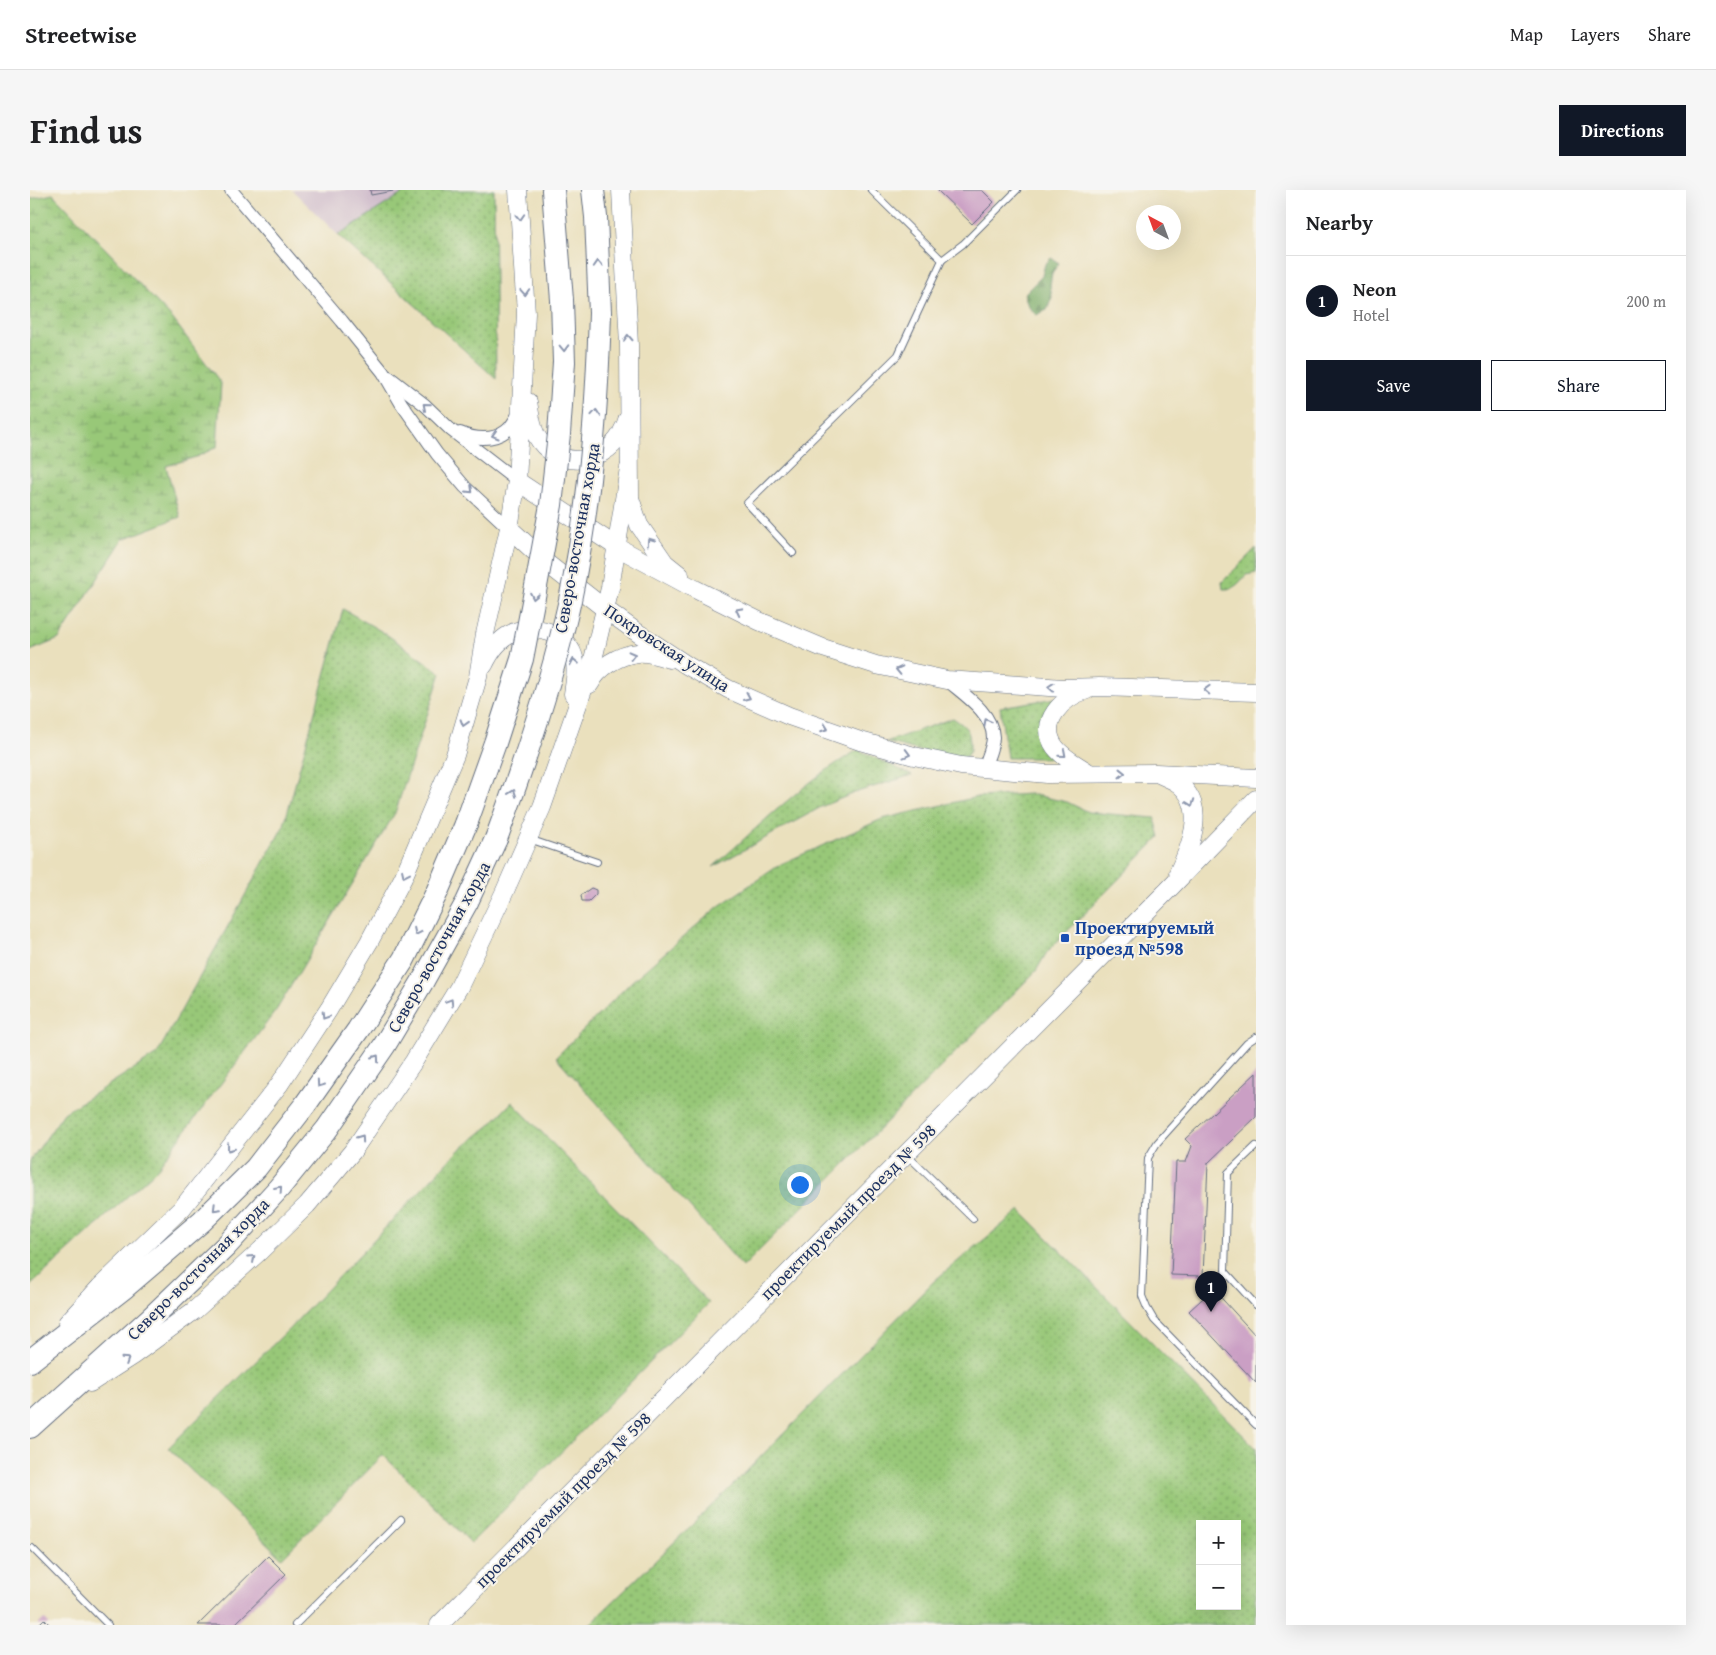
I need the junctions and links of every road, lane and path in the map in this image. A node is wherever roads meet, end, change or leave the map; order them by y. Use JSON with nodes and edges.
{"nodes":[{"id":1,"x":231,"y":190,"type":"edge"},
{"id":2,"x":518,"y":190,"type":"edge"},
{"id":3,"x":553,"y":190,"type":"edge"},
{"id":4,"x":593,"y":190,"type":"edge"},
{"id":5,"x":620,"y":190,"type":"edge"},
{"id":6,"x":871,"y":190,"type":"edge"},
{"id":7,"x":1017,"y":190,"type":"edge"},
{"id":8,"x":942,"y":260,"type":"junction"},
{"id":9,"x":383,"y":372,"type":"junction"},
{"id":10,"x":524,"y":382,"type":"junction"},
{"id":11,"x":630,"y":387,"type":"junction"},
{"id":12,"x":451,"y":430,"type":"junction"},
{"id":13,"x":629,"y":468,"type":"junction"},
{"id":14,"x":517,"y":482,"type":"junction"},
{"id":15,"x":510,"y":528,"type":"junction"},
{"id":16,"x":617,"y":547,"type":"junction"},
{"id":17,"x":793,"y":553,"type":"dead end"},
{"id":18,"x":696,"y":589,"type":"junction"},
{"id":19,"x":605,"y":609,"type":"junction"},
{"id":20,"x":688,"y":666,"type":"junction"},
{"id":21,"x":478,"y":677,"type":"junction"},
{"id":22,"x":947,"y":680,"type":"junction"},
{"id":23,"x":1100,"y":687,"type":"junction"},
{"id":24,"x":1256,"y":692,"type":"edge"},
{"id":25,"x":570,"y":727,"type":"junction"},
{"id":26,"x":984,"y":768,"type":"junction"},
{"id":27,"x":1156,"y":772,"type":"junction"},
{"id":28,"x":1089,"y":773,"type":"junction"},
{"id":29,"x":1256,"y":778,"type":"edge"},
{"id":30,"x":1256,"y":799,"type":"edge"},
{"id":31,"x":528,"y":838,"type":"junction"},
{"id":32,"x":597,"y":862,"type":"dead end"},
{"id":33,"x":1171,"y":887,"type":"junction"},
{"id":34,"x":1256,"y":1037,"type":"edge"},
{"id":35,"x":1256,"y":1146,"type":"edge"},
{"id":36,"x":906,"y":1154,"type":"junction"},
{"id":37,"x":973,"y":1219,"type":"dead end"},
{"id":38,"x":1256,"y":1305,"type":"edge"},
{"id":39,"x":32,"y":1360,"type":"edge"},
{"id":40,"x":55,"y":1405,"type":"junction"},
{"id":41,"x":1256,"y":1425,"type":"edge"},
{"id":42,"x":30,"y":1427,"type":"edge"},
{"id":43,"x":401,"y":1520,"type":"dead end"},
{"id":44,"x":32,"y":1548,"type":"dead end"},
{"id":45,"x":108,"y":1625,"type":"edge"},
{"id":46,"x":295,"y":1625,"type":"edge"},
{"id":47,"x":439,"y":1625,"type":"edge"}],
"edges":[{"from":1,"to":9,"type":"street"},
{"from":2,"to":10,"type":"main road","one_way":true},
{"from":3,"to":39,"type":"highway","name":"Северо-восточная хорда","one_way":true,"bridge":true},
{"from":40,"to":4,"type":"highway","name":"Северо-восточная хорда","one_way":true,"bridge":true},
{"from":11,"to":5,"type":"main road","one_way":true},
{"from":6,"to":8,"type":"lane"},
{"from":7,"to":8,"type":"lane"},
{"from":8,"to":17,"type":"lane"},
{"from":12,"to":9,"type":"street","one_way":true},
{"from":9,"to":15,"type":"street","one_way":true},
{"from":10,"to":11,"type":"main road"},
{"from":10,"to":12,"type":"street","one_way":true},
{"from":10,"to":14,"type":"main road"},
{"from":11,"to":13,"type":"main road"},
{"from":12,"to":14,"type":"street"},
{"from":13,"to":16,"type":"main road"},
{"from":18,"to":13,"type":"main road","one_way":true},
{"from":14,"to":15,"type":"main road"},
{"from":14,"to":16,"type":"main road"},
{"from":15,"to":19,"type":"main road","name":"Покровская улица"},
{"from":15,"to":21,"type":"main road"},
{"from":16,"to":18,"type":"main road"},
{"from":16,"to":19,"type":"main road"},
{"from":22,"to":18,"type":"main road","one_way":true},
{"from":19,"to":20,"type":"main road","name":"Покровская улица"},
{"from":19,"to":25,"type":"main road"},
{"from":25,"to":20,"type":"main road","one_way":true},
{"from":20,"to":26,"type":"main road","name":"Покровская улица","one_way":true},
{"from":25,"to":21,"type":"main road","one_way":true},
{"from":21,"to":39,"type":"main road","one_way":true},
{"from":23,"to":22,"type":"main road","one_way":true},
{"from":26,"to":22,"type":"street","one_way":true},
{"from":24,"to":23,"type":"main road","one_way":true},
{"from":23,"to":28,"type":"main road","one_way":true},
{"from":25,"to":31,"type":"main road"},
{"from":26,"to":28,"type":"main road","name":"Покровская улица"},
{"from":28,"to":27,"type":"main road","one_way":true},
{"from":27,"to":29,"type":"main road"},
{"from":27,"to":33,"type":"main road","one_way":true},
{"from":30,"to":33,"type":"main road","name":"проектируемый проезд № 598"},
{"from":31,"to":32,"type":"lane"},
{"from":40,"to":31,"type":"main road","one_way":true},
{"from":33,"to":36,"type":"main road","name":"проектируемый проезд № 598"},
{"from":34,"to":41,"type":"lane"},
{"from":35,"to":38,"type":"lane"},
{"from":36,"to":37,"type":"lane"},
{"from":36,"to":47,"type":"main road","name":"проектируемый проезд № 598"},
{"from":40,"to":42,"type":"highway","name":"Северо-восточная хорда"},
{"from":43,"to":46,"type":"lane"},
{"from":44,"to":45,"type":"lane"}]}
